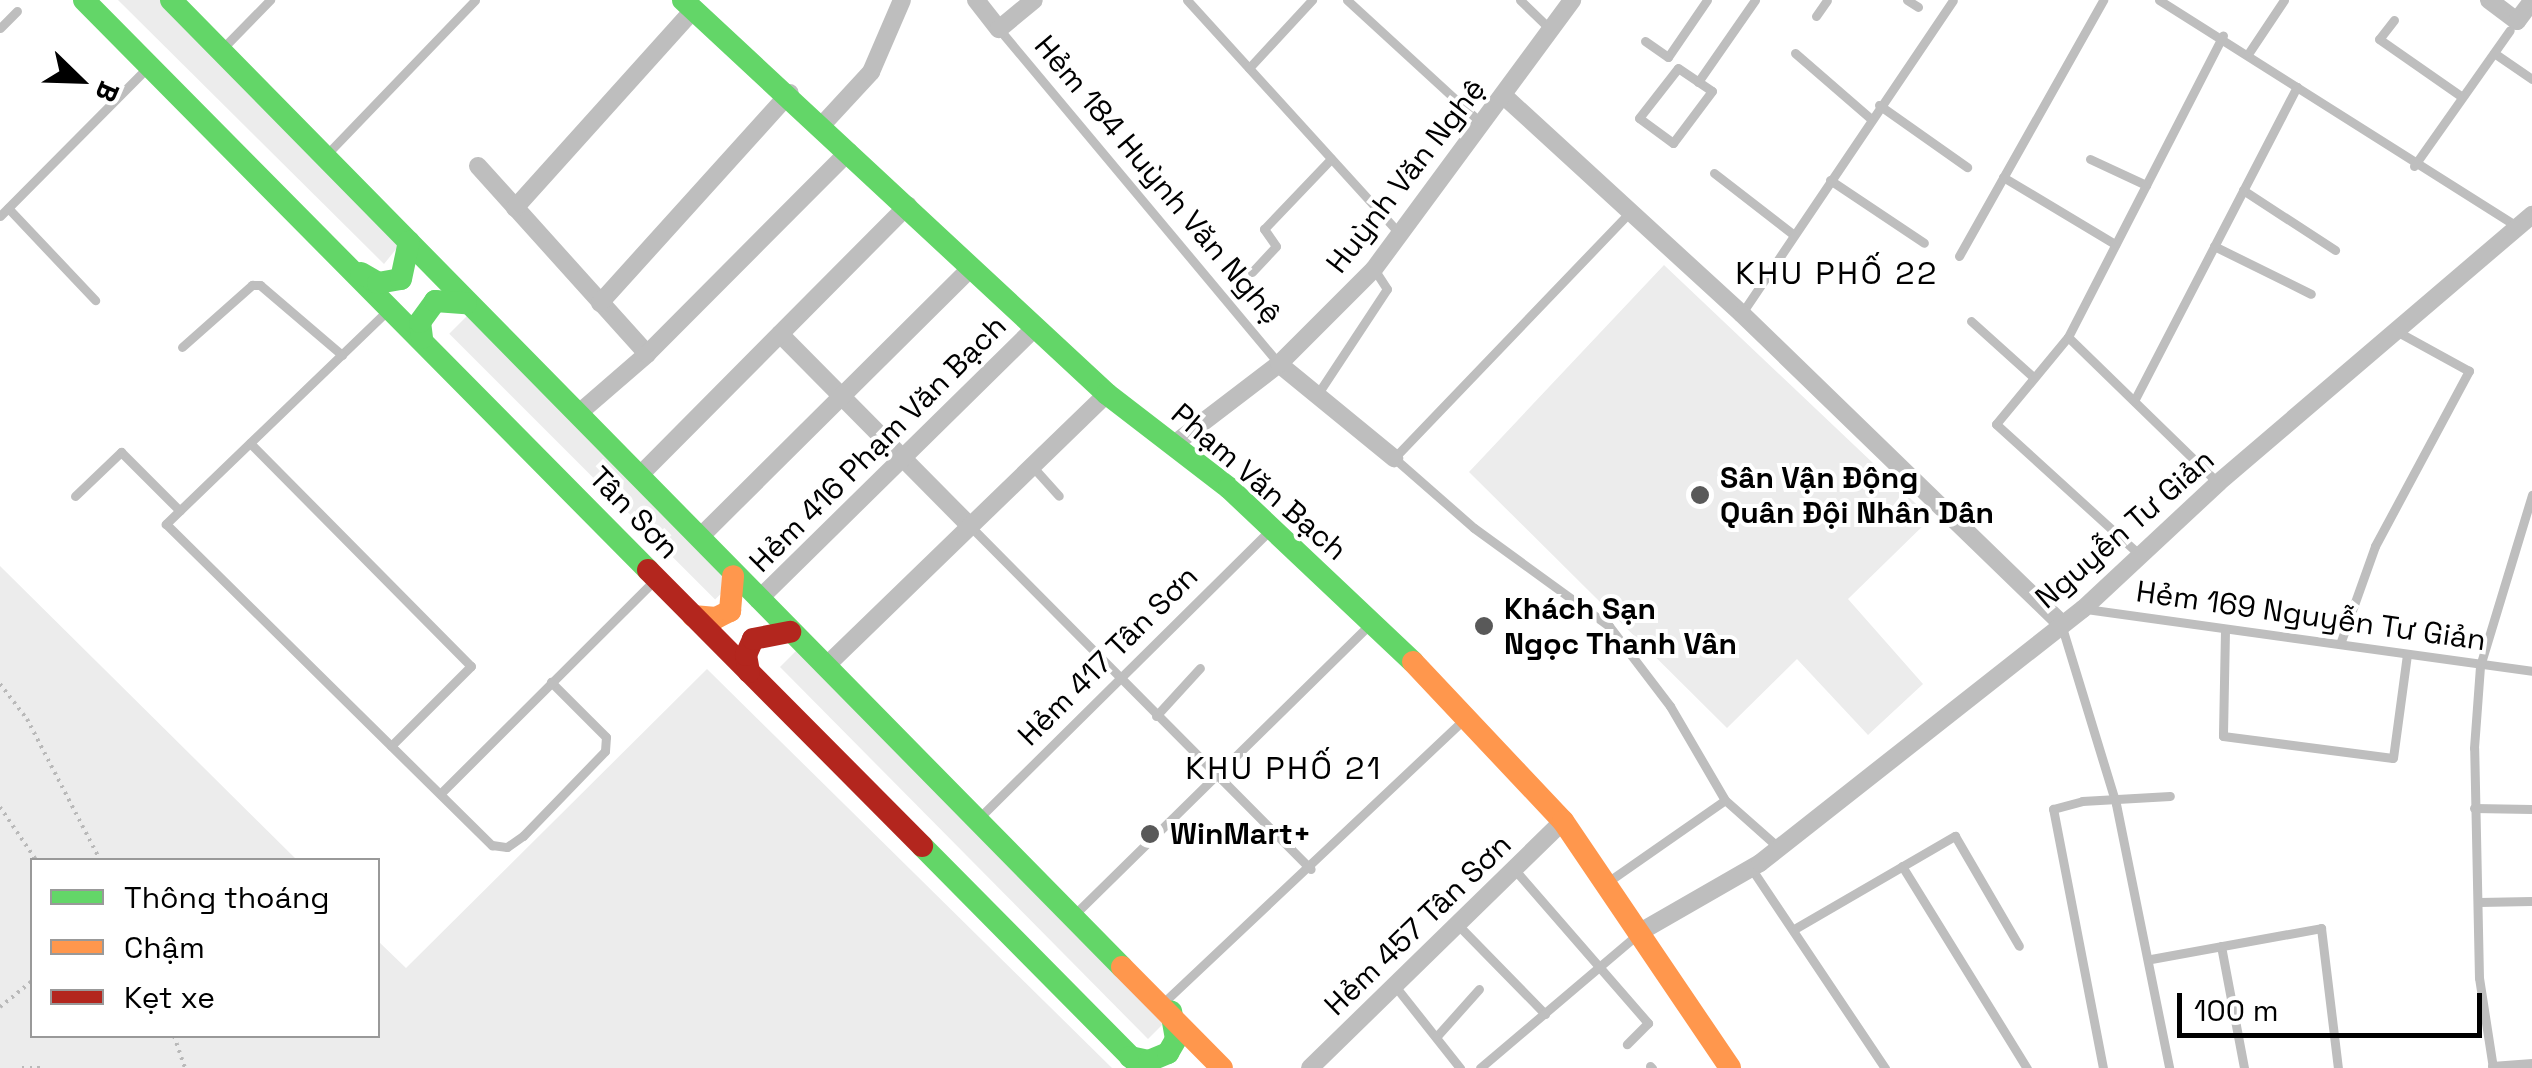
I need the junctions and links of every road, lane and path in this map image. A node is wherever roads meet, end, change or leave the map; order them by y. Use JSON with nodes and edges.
{"nodes":[{"id":1,"x":84,"y":0,"type":"edge"},
{"id":2,"x":171,"y":0,"type":"edge"},
{"id":3,"x":270,"y":0,"type":"edge"},
{"id":4,"x":475,"y":0,"type":"edge"},
{"id":5,"x":902,"y":0,"type":"edge"},
{"id":6,"x":976,"y":0,"type":"edge"},
{"id":7,"x":1034,"y":0,"type":"edge"},
{"id":8,"x":1188,"y":0,"type":"edge"},
{"id":9,"x":1312,"y":0,"type":"edge"},
{"id":10,"x":1348,"y":0,"type":"edge"},
{"id":11,"x":1520,"y":0,"type":"edge"},
{"id":12,"x":1572,"y":0,"type":"edge"},
{"id":13,"x":1707,"y":0,"type":"edge"},
{"id":14,"x":1755,"y":0,"type":"edge"},
{"id":15,"x":1827,"y":0,"type":"edge"},
{"id":16,"x":1907,"y":0,"type":"edge"},
{"id":17,"x":1953,"y":0,"type":"edge"},
{"id":18,"x":2103,"y":0,"type":"edge"},
{"id":19,"x":2159,"y":0,"type":"edge"},
{"id":20,"x":2284,"y":0,"type":"edge"},
{"id":21,"x":2489,"y":0,"type":"edge"},
{"id":22,"x":2532,"y":1,"type":"edge"},
{"id":23,"x":688,"y":5,"type":"edge"},
{"id":24,"x":1918,"y":7,"type":"dead end"},
{"id":25,"x":18,"y":11,"type":"dead end"},
{"id":26,"x":1816,"y":16,"type":"dead end"},
{"id":27,"x":2394,"y":20,"type":"dead end"},
{"id":28,"x":0,"y":28,"type":"edge"},
{"id":29,"x":999,"y":29,"type":"junction"},
{"id":30,"x":1550,"y":29,"type":"junction"},
{"id":31,"x":2510,"y":30,"type":"dead end"},
{"id":32,"x":2223,"y":35,"type":"junction"},
{"id":33,"x":1644,"y":41,"type":"dead end"},
{"id":34,"x":220,"y":51,"type":"junction"},
{"id":35,"x":2494,"y":53,"type":"junction"},
{"id":36,"x":1795,"y":54,"type":"dead end"},
{"id":37,"x":2248,"y":54,"type":"junction"},
{"id":38,"x":150,"y":65,"type":"junction"},
{"id":39,"x":1250,"y":68,"type":"junction"},
{"id":40,"x":2532,"y":79,"type":"edge"},
{"id":41,"x":1698,"y":82,"type":"junction"},
{"id":42,"x":2297,"y":87,"type":"junction"},
{"id":43,"x":790,"y":93,"type":"junction"},
{"id":44,"x":1504,"y":96,"type":"junction"},
{"id":45,"x":2462,"y":97,"type":"junction"},
{"id":46,"x":1879,"y":105,"type":"junction"},
{"id":47,"x":1870,"y":118,"type":"junction"},
{"id":48,"x":824,"y":124,"type":"junction"},
{"id":49,"x":1484,"y":124,"type":"junction"},
{"id":50,"x":848,"y":151,"type":"junction"},
{"id":51,"x":325,"y":155,"type":"junction"},
{"id":52,"x":1331,"y":159,"type":"junction"},
{"id":53,"x":2090,"y":159,"type":"dead end"},
{"id":54,"x":478,"y":166,"type":"dead end"},
{"id":55,"x":2414,"y":166,"type":"junction"},
{"id":56,"x":1967,"y":167,"type":"dead end"},
{"id":57,"x":1714,"y":173,"type":"dead end"},
{"id":58,"x":2003,"y":177,"type":"junction"},
{"id":59,"x":1830,"y":180,"type":"junction"},
{"id":60,"x":2146,"y":185,"type":"junction"},
{"id":61,"x":2243,"y":190,"type":"junction"},
{"id":62,"x":908,"y":205,"type":"junction"},
{"id":63,"x":8,"y":208,"type":"junction"},
{"id":64,"x":515,"y":208,"type":"junction"},
{"id":65,"x":1630,"y":212,"type":"junction"},
{"id":66,"x":0,"y":216,"type":"edge"},
{"id":67,"x":2525,"y":221,"type":"edge"},
{"id":68,"x":1794,"y":234,"type":"junction"},
{"id":69,"x":1401,"y":235,"type":"junction"},
{"id":70,"x":409,"y":242,"type":"junction"},
{"id":71,"x":1924,"y":244,"type":"dead end"},
{"id":72,"x":2116,"y":244,"type":"junction"},
{"id":73,"x":2214,"y":246,"type":"junction"},
{"id":74,"x":2335,"y":250,"type":"dead end"},
{"id":75,"x":1959,"y":256,"type":"dead end"},
{"id":76,"x":1374,"y":269,"type":"junction"},
{"id":77,"x":357,"y":270,"type":"junction"},
{"id":78,"x":969,"y":270,"type":"junction"},
{"id":79,"x":1252,"y":272,"type":"dead end"},
{"id":80,"x":2311,"y":294,"type":"dead end"},
{"id":81,"x":96,"y":300,"type":"dead end"},
{"id":82,"x":466,"y":303,"type":"junction"},
{"id":83,"x":600,"y":303,"type":"junction"},
{"id":84,"x":392,"y":306,"type":"junction"},
{"id":85,"x":1742,"y":314,"type":"junction"},
{"id":86,"x":1971,"y":321,"type":"dead end"},
{"id":87,"x":1036,"y":327,"type":"junction"},
{"id":88,"x":2398,"y":332,"type":"junction"},
{"id":89,"x":780,"y":334,"type":"junction"},
{"id":90,"x":2068,"y":336,"type":"junction"},
{"id":91,"x":422,"y":338,"type":"junction"},
{"id":92,"x":182,"y":347,"type":"dead end"},
{"id":93,"x":646,"y":354,"type":"junction"},
{"id":94,"x":342,"y":355,"type":"junction"},
{"id":95,"x":1279,"y":364,"type":"junction"},
{"id":96,"x":2032,"y":376,"type":"junction"},
{"id":97,"x":1106,"y":394,"type":"junction"},
{"id":98,"x":1317,"y":395,"type":"junction"},
{"id":99,"x":842,"y":397,"type":"junction"},
{"id":100,"x":2134,"y":400,"type":"junction"},
{"id":101,"x":578,"y":413,"type":"junction"},
{"id":102,"x":250,"y":443,"type":"junction"},
{"id":103,"x":1173,"y":445,"type":"junction"},
{"id":104,"x":904,"y":458,"type":"junction"},
{"id":105,"x":1394,"y":458,"type":"junction"},
{"id":106,"x":1032,"y":466,"type":"junction"},
{"id":107,"x":638,"y":477,"type":"junction"},
{"id":108,"x":2218,"y":484,"type":"junction"},
{"id":109,"x":2532,"y":494,"type":"edge"},
{"id":110,"x":75,"y":496,"type":"dead end"},
{"id":111,"x":1060,"y":496,"type":"dead end"},
{"id":112,"x":180,"y":511,"type":"junction"},
{"id":113,"x":970,"y":526,"type":"junction"},
{"id":114,"x":1271,"y":529,"type":"junction"},
{"id":115,"x":699,"y":538,"type":"junction"},
{"id":116,"x":2141,"y":556,"type":"junction"},
{"id":117,"x":733,"y":576,"type":"junction"},
{"id":118,"x":656,"y":578,"type":"junction"},
{"id":119,"x":758,"y":600,"type":"junction"},
{"id":120,"x":2083,"y":609,"type":"junction"},
{"id":121,"x":694,"y":616,"type":"junction"},
{"id":122,"x":1373,"y":620,"type":"junction"},
{"id":123,"x":2060,"y":622,"type":"junction"},
{"id":124,"x":2225,"y":630,"type":"junction"},
{"id":125,"x":790,"y":632,"type":"junction"},
{"id":126,"x":2340,"y":644,"type":"junction"},
{"id":127,"x":2407,"y":654,"type":"junction"},
{"id":128,"x":826,"y":666,"type":"junction"},
{"id":129,"x":2480,"y":666,"type":"junction"},
{"id":130,"x":1200,"y":668,"type":"dead end"},
{"id":131,"x":2532,"y":671,"type":"edge"},
{"id":132,"x":749,"y":672,"type":"junction"},
{"id":133,"x":1120,"y":680,"type":"junction"},
{"id":134,"x":551,"y":682,"type":"junction"},
{"id":135,"x":0,"y":684,"type":"edge"},
{"id":136,"x":1470,"y":715,"type":"junction"},
{"id":137,"x":1156,"y":716,"type":"junction"},
{"id":138,"x":391,"y":746,"type":"junction"},
{"id":139,"x":1216,"y":777,"type":"junction"},
{"id":140,"x":441,"y":793,"type":"junction"},
{"id":141,"x":2170,"y":796,"type":"dead end"},
{"id":142,"x":1725,"y":800,"type":"junction"},
{"id":143,"x":2116,"y":804,"type":"junction"},
{"id":144,"x":0,"y":808,"type":"edge"},
{"id":145,"x":2474,"y":808,"type":"junction"},
{"id":146,"x":2532,"y":809,"type":"edge"},
{"id":147,"x":979,"y":818,"type":"junction"},
{"id":148,"x":1563,"y":821,"type":"junction"},
{"id":149,"x":1779,"y":848,"type":"junction"},
{"id":150,"x":35,"y":858,"type":"edge"},
{"id":151,"x":99,"y":858,"type":"edge"},
{"id":152,"x":1902,"y":866,"type":"junction"},
{"id":153,"x":1751,"y":868,"type":"junction"},
{"id":154,"x":1311,"y":869,"type":"junction"},
{"id":155,"x":1515,"y":870,"type":"junction"},
{"id":156,"x":1607,"y":882,"type":"junction"},
{"id":157,"x":2532,"y":900,"type":"edge"},
{"id":158,"x":2479,"y":902,"type":"junction"},
{"id":159,"x":1076,"y":914,"type":"junction"},
{"id":160,"x":1458,"y":924,"type":"junction"},
{"id":161,"x":1796,"y":928,"type":"junction"},
{"id":162,"x":1640,"y":932,"type":"junction"},
{"id":163,"x":2018,"y":946,"type":"dead end"},
{"id":164,"x":2221,"y":946,"type":"junction"},
{"id":165,"x":2151,"y":959,"type":"junction"},
{"id":166,"x":1598,"y":965,"type":"junction"},
{"id":167,"x":30,"y":983,"type":"edge"},
{"id":168,"x":1394,"y":984,"type":"junction"},
{"id":169,"x":1479,"y":990,"type":"dead end"},
{"id":170,"x":0,"y":1007,"type":"edge"},
{"id":171,"x":1168,"y":1007,"type":"junction"},
{"id":172,"x":1545,"y":1014,"type":"junction"},
{"id":173,"x":1436,"y":1036,"type":"junction"},
{"id":174,"x":175,"y":1038,"type":"edge"},
{"id":175,"x":1627,"y":1044,"type":"dead end"},
{"id":176,"x":1136,"y":1062,"type":"edge"},
{"id":177,"x":2532,"y":1064,"type":"edge"},
{"id":178,"x":2492,"y":1067,"type":"edge"},
{"id":179,"x":22,"y":1068,"type":"edge"},
{"id":180,"x":45,"y":1068,"type":"edge"},
{"id":181,"x":185,"y":1068,"type":"edge"},
{"id":182,"x":1222,"y":1068,"type":"edge"},
{"id":183,"x":1310,"y":1068,"type":"edge"},
{"id":184,"x":1460,"y":1068,"type":"edge"},
{"id":185,"x":1480,"y":1068,"type":"edge"},
{"id":186,"x":1730,"y":1068,"type":"edge"},
{"id":187,"x":1884,"y":1068,"type":"edge"},
{"id":188,"x":2028,"y":1068,"type":"edge"},
{"id":189,"x":2104,"y":1068,"type":"edge"},
{"id":190,"x":2169,"y":1068,"type":"edge"},
{"id":191,"x":2244,"y":1068,"type":"edge"},
{"id":192,"x":2338,"y":1068,"type":"edge"}],
"edges":[{"from":1,"to":38,"type":"street","name":"Tân Sơn"},
{"from":2,"to":34,"type":"street","name":"Tân Sơn"},
{"from":3,"to":34,"type":"lane"},
{"from":4,"to":51,"type":"lane"},
{"from":5,"to":48,"type":"street"},
{"from":6,"to":29,"type":"street"},
{"from":7,"to":29,"type":"street"},
{"from":8,"to":39,"type":"lane"},
{"from":9,"to":39,"type":"lane"},
{"from":10,"to":49,"type":"lane"},
{"from":11,"to":30,"type":"lane"},
{"from":12,"to":30,"type":"street","name":"Huỳnh Văn Nghệ"},
{"from":13,"to":33,"type":"lane"},
{"from":14,"to":41,"type":"lane"},
{"from":15,"to":26,"type":"lane"},
{"from":16,"to":24,"type":"lane"},
{"from":17,"to":46,"type":"lane"},
{"from":18,"to":58,"type":"lane"},
{"from":19,"to":32,"type":"lane"},
{"from":20,"to":37,"type":"lane"},
{"from":21,"to":22,"type":"street"},
{"from":23,"to":43,"type":"street","name":"Phạm Văn Bạch"},
{"from":23,"to":64,"type":"street"},
{"from":25,"to":28,"type":"lane"},
{"from":27,"to":45,"type":"lane"},
{"from":29,"to":95,"type":"lane","name":"Hẻm 184 Huỳnh Văn Nghệ"},
{"from":30,"to":44,"type":"street","name":"Huỳnh Văn Nghệ"},
{"from":31,"to":35,"type":"lane"},
{"from":32,"to":37,"type":"lane"},
{"from":32,"to":60,"type":"lane"},
{"from":34,"to":51,"type":"street","name":"Tân Sơn"},
{"from":35,"to":40,"type":"lane"},
{"from":35,"to":45,"type":"lane"},
{"from":36,"to":47,"type":"lane"},
{"from":37,"to":42,"type":"lane"},
{"from":38,"to":63,"type":"lane"},
{"from":38,"to":77,"type":"street","name":"Tân Sơn"},
{"from":39,"to":52,"type":"lane"},
{"from":41,"to":41,"type":"lane"},
{"from":42,"to":55,"type":"lane"},
{"from":42,"to":61,"type":"lane"},
{"from":43,"to":48,"type":"street","name":"Phạm Văn Bạch"},
{"from":43,"to":83,"type":"street"},
{"from":44,"to":49,"type":"street","name":"Huỳnh Văn Nghệ"},
{"from":44,"to":65,"type":"street"},
{"from":45,"to":55,"type":"lane"},
{"from":46,"to":47,"type":"lane"},
{"from":46,"to":56,"type":"lane"},
{"from":47,"to":59,"type":"lane"},
{"from":48,"to":50,"type":"street","name":"Phạm Văn Bạch"},
{"from":49,"to":69,"type":"street","name":"Huỳnh Văn Nghệ"},
{"from":50,"to":62,"type":"street","name":"Phạm Văn Bạch"},
{"from":50,"to":93,"type":"street"},
{"from":51,"to":70,"type":"street","name":"Tân Sơn"},
{"from":52,"to":69,"type":"lane"},
{"from":52,"to":79,"type":"lane"},
{"from":53,"to":60,"type":"lane"},
{"from":54,"to":64,"type":"street"},
{"from":55,"to":67,"type":"lane"},
{"from":57,"to":68,"type":"lane"},
{"from":58,"to":72,"type":"lane"},
{"from":58,"to":75,"type":"lane"},
{"from":59,"to":68,"type":"lane"},
{"from":59,"to":71,"type":"lane"},
{"from":60,"to":72,"type":"lane"},
{"from":61,"to":73,"type":"lane"},
{"from":61,"to":74,"type":"lane"},
{"from":62,"to":78,"type":"street","name":"Phạm Văn Bạch"},
{"from":62,"to":89,"type":"street"},
{"from":63,"to":66,"type":"lane"},
{"from":63,"to":81,"type":"lane"},
{"from":64,"to":83,"type":"street"},
{"from":65,"to":85,"type":"street"},
{"from":65,"to":105,"type":"lane"},
{"from":67,"to":88,"type":"street","name":"Nguyễn Tư Giản"},
{"from":68,"to":85,"type":"lane"},
{"from":69,"to":76,"type":"street","name":"Huỳnh Văn Nghệ"},
{"from":70,"to":77,"type":"street"},
{"from":70,"to":82,"type":"street","name":"Tân Sơn"},
{"from":72,"to":90,"type":"lane"},
{"from":73,"to":80,"type":"lane"},
{"from":73,"to":100,"type":"lane"},
{"from":76,"to":95,"type":"street","name":"Huỳnh Văn Nghệ"},
{"from":76,"to":98,"type":"lane"},
{"from":77,"to":84,"type":"street","name":"Tân Sơn"},
{"from":78,"to":87,"type":"street","name":"Phạm Văn Bạch"},
{"from":78,"to":99,"type":"street"},
{"from":82,"to":91,"type":"street"},
{"from":82,"to":101,"type":"street","name":"Tân Sơn"},
{"from":83,"to":93,"type":"street"},
{"from":84,"to":91,"type":"street","name":"Tân Sơn"},
{"from":84,"to":94,"type":"lane"},
{"from":85,"to":123,"type":"street"},
{"from":86,"to":96,"type":"lane"},
{"from":87,"to":97,"type":"street","name":"Phạm Văn Bạch"},
{"from":87,"to":104,"type":"street","name":"Hẻm 416 Phạm Văn Bạch"},
{"from":88,"to":108,"type":"street","name":"Nguyễn Tư Giản"},
{"from":88,"to":126,"type":"lane"},
{"from":89,"to":99,"type":"street"},
{"from":89,"to":107,"type":"street"},
{"from":90,"to":96,"type":"lane"},
{"from":90,"to":100,"type":"lane"},
{"from":91,"to":118,"type":"street","name":"Tân Sơn"},
{"from":92,"to":94,"type":"lane"},
{"from":93,"to":101,"type":"street"},
{"from":94,"to":102,"type":"lane"},
{"from":95,"to":98,"type":"street"},
{"from":95,"to":103,"type":"street","name":"Huỳnh Văn Nghệ"},
{"from":96,"to":116,"type":"lane"},
{"from":97,"to":103,"type":"street","name":"Phạm Văn Bạch"},
{"from":97,"to":106,"type":"street"},
{"from":98,"to":105,"type":"street"},
{"from":99,"to":104,"type":"street"},
{"from":99,"to":115,"type":"street"},
{"from":100,"to":108,"type":"lane"},
{"from":101,"to":107,"type":"street","name":"Tân Sơn"},
{"from":102,"to":112,"type":"lane"},
{"from":102,"to":138,"type":"lane"},
{"from":103,"to":114,"type":"street","name":"Phạm Văn Bạch"},
{"from":104,"to":113,"type":"street"},
{"from":104,"to":119,"type":"street","name":"Hẻm 416 Phạm Văn Bạch"},
{"from":105,"to":142,"type":"lane"},
{"from":106,"to":111,"type":"lane"},
{"from":106,"to":113,"type":"street"},
{"from":107,"to":115,"type":"street","name":"Tân Sơn"},
{"from":108,"to":116,"type":"street","name":"Nguyễn Tư Giản"},
{"from":109,"to":129,"type":"lane"},
{"from":110,"to":112,"type":"lane"},
{"from":112,"to":138,"type":"lane"},
{"from":113,"to":128,"type":"street"},
{"from":113,"to":133,"type":"lane"},
{"from":114,"to":122,"type":"street","name":"Phạm Văn Bạch"},
{"from":114,"to":133,"type":"lane","name":"Hẻm 417 Tân Sơn"},
{"from":115,"to":117,"type":"street","name":"Tân Sơn"},
{"from":116,"to":120,"type":"street","name":"Nguyễn Tư Giản"},
{"from":117,"to":119,"type":"street","name":"Tân Sơn"},
{"from":117,"to":121,"type":"street"},
{"from":118,"to":121,"type":"street","name":"Tân Sơn"},
{"from":118,"to":134,"type":"lane"},
{"from":119,"to":125,"type":"street","name":"Tân Sơn"},
{"from":120,"to":123,"type":"street","name":"Nguyễn Tư Giản"},
{"from":120,"to":124,"type":"lane","name":"Hẻm 169 Nguyễn Tư Giản"},
{"from":121,"to":132,"type":"street","name":"Tân Sơn"},
{"from":122,"to":136,"type":"street","name":"Phạm Văn Bạch"},
{"from":122,"to":139,"type":"lane"},
{"from":123,"to":143,"type":"lane"},
{"from":123,"to":149,"type":"street","name":"Nguyễn Tư Giản"},
{"from":124,"to":126,"type":"lane","name":"Hẻm 169 Nguyễn Tư Giản"},
{"from":124,"to":127,"type":"lane"},
{"from":125,"to":128,"type":"street","name":"Tân Sơn"},
{"from":125,"to":132,"type":"street"},
{"from":126,"to":127,"type":"lane","name":"Hẻm 169 Nguyễn Tư Giản"},
{"from":127,"to":129,"type":"lane","name":"Hẻm 169 Nguyễn Tư Giản"},
{"from":128,"to":147,"type":"street","name":"Tân Sơn"},
{"from":129,"to":131,"type":"lane","name":"Hẻm 169 Nguyễn Tư Giản"},
{"from":129,"to":145,"type":"lane"},
{"from":130,"to":137,"type":"lane"},
{"from":132,"to":176,"type":"street","name":"Tân Sơn"},
{"from":133,"to":137,"type":"lane"},
{"from":133,"to":147,"type":"lane","name":"Hẻm 417 Tân Sơn"},
{"from":134,"to":140,"type":"lane"},
{"from":134,"to":140,"type":"lane"},
{"from":135,"to":151,"type":"path"},
{"from":136,"to":148,"type":"street","name":"Phạm Văn Bạch"},
{"from":136,"to":154,"type":"lane"},
{"from":137,"to":139,"type":"lane"},
{"from":138,"to":140,"type":"lane"},
{"from":139,"to":154,"type":"lane"},
{"from":139,"to":159,"type":"lane"},
{"from":141,"to":143,"type":"lane"},
{"from":142,"to":149,"type":"lane"},
{"from":142,"to":156,"type":"lane"},
{"from":143,"to":165,"type":"lane"},
{"from":143,"to":189,"type":"lane"},
{"from":144,"to":150,"type":"path"},
{"from":145,"to":146,"type":"lane"},
{"from":145,"to":158,"type":"lane"},
{"from":147,"to":159,"type":"street","name":"Tân Sơn"},
{"from":148,"to":155,"type":"street","name":"Hẻm 457 Tân Sơn"},
{"from":148,"to":156,"type":"street","name":"Phạm Văn Bạch"},
{"from":149,"to":153,"type":"street","name":"Nguyễn Tư Giản"},
{"from":152,"to":161,"type":"lane"},
{"from":152,"to":163,"type":"lane"},
{"from":152,"to":188,"type":"lane"},
{"from":153,"to":161,"type":"lane"},
{"from":153,"to":162,"type":"street","name":"Nguyễn Tư Giản"},
{"from":154,"to":171,"type":"lane"},
{"from":155,"to":160,"type":"street","name":"Hẻm 457 Tân Sơn"},
{"from":155,"to":166,"type":"lane"},
{"from":156,"to":162,"type":"street","name":"Phạm Văn Bạch"},
{"from":157,"to":158,"type":"lane"},
{"from":158,"to":178,"type":"lane"},
{"from":159,"to":171,"type":"street","name":"Tân Sơn"},
{"from":160,"to":168,"type":"street","name":"Hẻm 457 Tân Sơn"},
{"from":160,"to":172,"type":"lane"},
{"from":161,"to":187,"type":"lane"},
{"from":162,"to":166,"type":"lane"},
{"from":162,"to":186,"type":"street","name":"Phạm Văn Bạch"},
{"from":164,"to":165,"type":"lane"},
{"from":164,"to":191,"type":"lane"},
{"from":164,"to":192,"type":"lane"},
{"from":165,"to":190,"type":"lane"},
{"from":166,"to":172,"type":"lane"},
{"from":166,"to":175,"type":"lane"},
{"from":167,"to":170,"type":"path"},
{"from":168,"to":173,"type":"lane"},
{"from":168,"to":183,"type":"street","name":"Hẻm 457 Tân Sơn"},
{"from":169,"to":173,"type":"lane"},
{"from":171,"to":176,"type":"street"},
{"from":171,"to":182,"type":"street","name":"Tân Sơn"},
{"from":172,"to":185,"type":"lane"},
{"from":173,"to":184,"type":"lane"},
{"from":174,"to":181,"type":"path"},
{"from":177,"to":178,"type":"lane"},
{"from":179,"to":180,"type":"path"}]}
